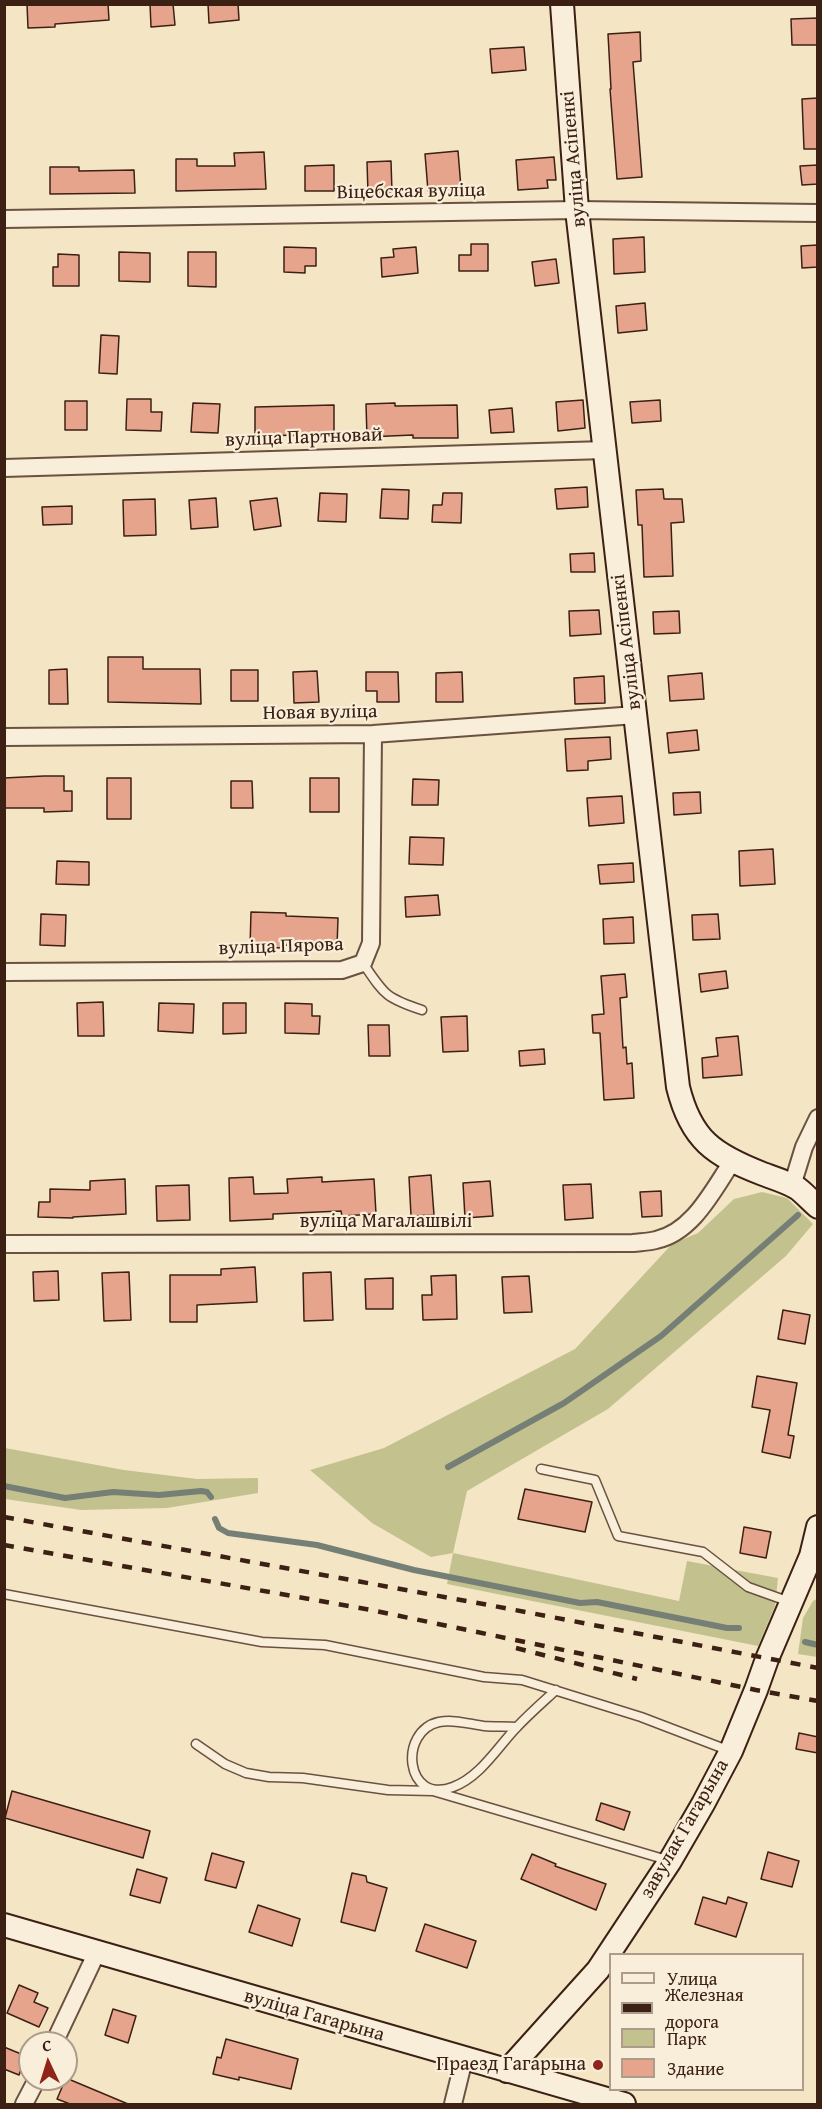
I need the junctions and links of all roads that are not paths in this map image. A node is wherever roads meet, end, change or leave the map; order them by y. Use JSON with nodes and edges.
{"nodes":[{"id":1,"x":562,"y":4,"type":"edge"},
{"id":2,"x":577,"y":210,"type":"junction"},
{"id":3,"x":818,"y":213,"type":"edge"},
{"id":4,"x":4,"y":219,"type":"edge"},
{"id":5,"x":605,"y":450,"type":"junction"},
{"id":6,"x":4,"y":468,"type":"edge"},
{"id":7,"x":636,"y":715,"type":"junction"},
{"id":8,"x":373,"y":734,"type":"junction"},
{"id":9,"x":4,"y":737,"type":"edge"},
{"id":10,"x":363,"y":963,"type":"junction"},
{"id":11,"x":4,"y":972,"type":"edge"},
{"id":12,"x":422,"y":1010,"type":"dead end"},
{"id":13,"x":818,"y":1118,"type":"edge"},
{"id":14,"x":732,"y":1162,"type":"junction"},
{"id":15,"x":792,"y":1186,"type":"junction"},
{"id":16,"x":818,"y":1207,"type":"edge"},
{"id":17,"x":4,"y":1244,"type":"edge"},
{"id":18,"x":542,"y":1469,"type":"dead end"},
{"id":19,"x":818,"y":1527,"type":"edge"},
{"id":20,"x":814,"y":1556,"type":"edge"},
{"id":21,"x":4,"y":1594,"type":"edge"},
{"id":22,"x":790,"y":1602,"type":"junction"},
{"id":23,"x":556,"y":1690,"type":"junction"},
{"id":24,"x":517,"y":1727,"type":"junction"},
{"id":25,"x":196,"y":1744,"type":"dead end"},
{"id":26,"x":730,"y":1751,"type":"junction"},
{"id":27,"x":434,"y":1791,"type":"junction"},
{"id":28,"x":670,"y":1861,"type":"junction"},
{"id":29,"x":4,"y":1925,"type":"edge"},
{"id":30,"x":97,"y":1952,"type":"junction"},
{"id":31,"x":609,"y":1953,"type":"edge"},
{"id":32,"x":609,"y":1953,"type":"edge"},
{"id":33,"x":60,"y":2031,"type":"edge"},
{"id":34,"x":464,"y":2059,"type":"junction"},
{"id":35,"x":507,"y":2071,"type":"junction"},
{"id":36,"x":453,"y":2104,"type":"edge"},
{"id":37,"x":624,"y":2104,"type":"edge"}],
"edges":[{"from":1,"to":2,"type":"street","name":"вуліца Асіпенкі"},
{"from":2,"to":3,"type":"street","name":"Віцебская вуліца"},
{"from":2,"to":4,"type":"street","name":"Віцебская вуліца"},
{"from":2,"to":5,"type":"street","name":"вуліца Асіпенкі"},
{"from":5,"to":6,"type":"street","name":"вуліца Партновай"},
{"from":5,"to":7,"type":"street","name":"вуліца Асіпенкі"},
{"from":7,"to":8,"type":"street","name":"Новая вуліца"},
{"from":7,"to":14,"type":"street","name":"вуліца Асіпенкі"},
{"from":8,"to":9,"type":"street","name":"Новая вуліца"},
{"from":8,"to":10,"type":"street","name":"вуліца Пярова"},
{"from":10,"to":11,"type":"street","name":"вуліца Пярова"},
{"from":10,"to":12,"type":"lane"},
{"from":13,"to":15,"type":"street"},
{"from":14,"to":15,"type":"street","name":"вуліца Асіпенкі"},
{"from":14,"to":17,"type":"street","name":"вуліца Магалашвілі"},
{"from":15,"to":16,"type":"street","name":"вуліца Асіпенкі"},
{"from":18,"to":22,"type":"lane"},
{"from":19,"to":20,"type":"street"},
{"from":20,"to":22,"type":"street","name":"завулак Гагарына"},
{"from":21,"to":23,"type":"lane"},
{"from":22,"to":26,"type":"street","name":"завулак Гагарына"},
{"from":23,"to":24,"type":"lane"},
{"from":23,"to":26,"type":"lane"},
{"from":24,"to":27,"type":"lane"},
{"from":24,"to":27,"type":"lane"},
{"from":25,"to":27,"type":"lane"},
{"from":26,"to":28,"type":"street","name":"завулак Гагарына"},
{"from":27,"to":28,"type":"lane"},
{"from":28,"to":32,"type":"street","name":"завулак Гагарына"},
{"from":29,"to":30,"type":"street","name":"вуліца Гагарына"},
{"from":30,"to":33,"type":"street"},
{"from":30,"to":34,"type":"street","name":"вуліца Гагарына"},
{"from":31,"to":35,"type":"street","name":"завулак Гагарына"},
{"from":34,"to":35,"type":"street","name":"вуліца Гагарына"},
{"from":34,"to":36,"type":"street"},
{"from":35,"to":37,"type":"street","name":"вуліца Гагарына"}]}
